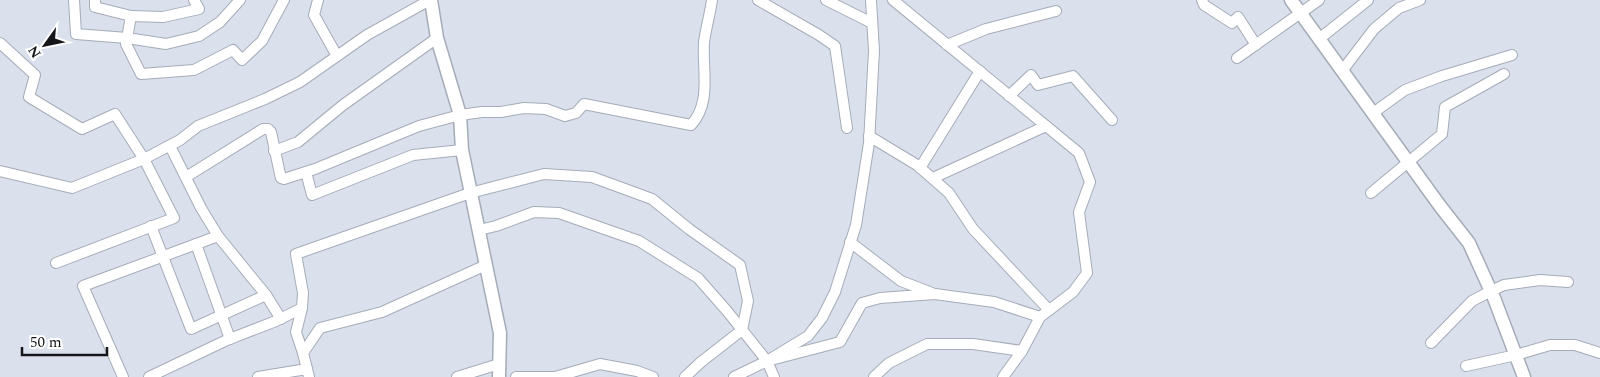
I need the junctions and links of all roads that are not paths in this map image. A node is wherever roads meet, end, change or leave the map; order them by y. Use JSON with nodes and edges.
{"nodes":[{"id":1,"x":74,"y":0,"type":"edge"},
{"id":2,"x":95,"y":0,"type":"edge"},
{"id":3,"x":194,"y":0,"type":"edge"},
{"id":4,"x":240,"y":0,"type":"edge"},
{"id":5,"x":284,"y":0,"type":"edge"},
{"id":6,"x":318,"y":0,"type":"edge"},
{"id":7,"x":431,"y":0,"type":"edge"},
{"id":8,"x":712,"y":0,"type":"edge"},
{"id":9,"x":758,"y":0,"type":"edge"},
{"id":10,"x":826,"y":0,"type":"edge"},
{"id":11,"x":871,"y":0,"type":"edge"},
{"id":12,"x":1202,"y":0,"type":"edge"},
{"id":13,"x":1291,"y":0,"type":"edge"},
{"id":14,"x":1319,"y":0,"type":"edge"},
{"id":15,"x":1368,"y":0,"type":"edge"},
{"id":16,"x":1420,"y":0,"type":"edge"},
{"id":17,"x":898,"y":2,"type":"edge"},
{"id":18,"x":1056,"y":11,"type":"dead end"},
{"id":19,"x":1301,"y":14,"type":"junction"},
{"id":20,"x":131,"y":16,"type":"junction"},
{"id":21,"x":872,"y":23,"type":"junction"},
{"id":22,"x":127,"y":38,"type":"junction"},
{"id":23,"x":437,"y":38,"type":"junction"},
{"id":24,"x":1319,"y":38,"type":"junction"},
{"id":25,"x":0,"y":43,"type":"edge"},
{"id":26,"x":948,"y":45,"type":"junction"},
{"id":27,"x":1256,"y":45,"type":"junction"},
{"id":28,"x":1512,"y":55,"type":"dead end"},
{"id":29,"x":337,"y":56,"type":"junction"},
{"id":30,"x":1237,"y":58,"type":"dead end"},
{"id":31,"x":1342,"y":71,"type":"junction"},
{"id":32,"x":980,"y":72,"type":"junction"},
{"id":33,"x":1504,"y":74,"type":"dead end"},
{"id":34,"x":1009,"y":96,"type":"junction"},
{"id":35,"x":1372,"y":112,"type":"junction"},
{"id":36,"x":460,"y":115,"type":"junction"},
{"id":37,"x":1112,"y":120,"type":"dead end"},
{"id":38,"x":1046,"y":126,"type":"junction"},
{"id":39,"x":847,"y":128,"type":"dead end"},
{"id":40,"x":869,"y":136,"type":"junction"},
{"id":41,"x":170,"y":146,"type":"junction"},
{"id":42,"x":462,"y":150,"type":"junction"},
{"id":43,"x":274,"y":151,"type":"junction"},
{"id":44,"x":144,"y":159,"type":"junction"},
{"id":45,"x":1408,"y":162,"type":"junction"},
{"id":46,"x":920,"y":168,"type":"junction"},
{"id":47,"x":0,"y":170,"type":"edge"},
{"id":48,"x":306,"y":172,"type":"junction"},
{"id":49,"x":186,"y":177,"type":"junction"},
{"id":50,"x":933,"y":178,"type":"junction"},
{"id":51,"x":470,"y":193,"type":"junction"},
{"id":52,"x":1372,"y":193,"type":"dead end"},
{"id":53,"x":152,"y":226,"type":"junction"},
{"id":54,"x":479,"y":230,"type":"junction"},
{"id":55,"x":218,"y":236,"type":"junction"},
{"id":56,"x":850,"y":242,"type":"junction"},
{"id":57,"x":196,"y":244,"type":"junction"},
{"id":58,"x":164,"y":255,"type":"junction"},
{"id":59,"x":56,"y":263,"type":"dead end"},
{"id":60,"x":486,"y":265,"type":"junction"},
{"id":61,"x":1568,"y":282,"type":"dead end"},
{"id":62,"x":1491,"y":291,"type":"junction"},
{"id":63,"x":935,"y":294,"type":"junction"},
{"id":64,"x":266,"y":295,"type":"junction"},
{"id":65,"x":302,"y":308,"type":"junction"},
{"id":66,"x":1049,"y":310,"type":"junction"},
{"id":67,"x":222,"y":316,"type":"junction"},
{"id":68,"x":1040,"y":317,"type":"junction"},
{"id":69,"x":281,"y":319,"type":"junction"},
{"id":70,"x":742,"y":330,"type":"junction"},
{"id":71,"x":230,"y":339,"type":"junction"},
{"id":72,"x":1431,"y":343,"type":"dead end"},
{"id":73,"x":1022,"y":351,"type":"junction"},
{"id":74,"x":303,"y":352,"type":"junction"},
{"id":75,"x":1600,"y":353,"type":"edge"},
{"id":76,"x":1516,"y":355,"type":"junction"},
{"id":77,"x":767,"y":361,"type":"junction"},
{"id":78,"x":499,"y":364,"type":"junction"},
{"id":79,"x":1466,"y":366,"type":"dead end"},
{"id":80,"x":308,"y":373,"type":"edge"},
{"id":81,"x":124,"y":377,"type":"edge"},
{"id":82,"x":149,"y":377,"type":"edge"},
{"id":83,"x":258,"y":377,"type":"edge"},
{"id":84,"x":457,"y":377,"type":"edge"},
{"id":85,"x":499,"y":377,"type":"edge"},
{"id":86,"x":516,"y":377,"type":"edge"},
{"id":87,"x":653,"y":377,"type":"edge"},
{"id":88,"x":685,"y":377,"type":"edge"},
{"id":89,"x":734,"y":377,"type":"edge"},
{"id":90,"x":774,"y":377,"type":"edge"},
{"id":91,"x":874,"y":377,"type":"edge"},
{"id":92,"x":1003,"y":377,"type":"edge"},
{"id":93,"x":1524,"y":377,"type":"edge"}],
"edges":[{"from":1,"to":22,"type":"street"},
{"from":2,"to":20,"type":"street"},
{"from":3,"to":20,"type":"street"},
{"from":4,"to":22,"type":"street"},
{"from":5,"to":22,"type":"street"},
{"from":6,"to":29,"type":"street"},
{"from":7,"to":23,"type":"street"},
{"from":7,"to":29,"type":"street"},
{"from":8,"to":36,"type":"street"},
{"from":9,"to":39,"type":"street"},
{"from":10,"to":21,"type":"street"},
{"from":11,"to":21,"type":"street"},
{"from":12,"to":27,"type":"street"},
{"from":13,"to":19,"type":"street"},
{"from":14,"to":19,"type":"street"},
{"from":15,"to":24,"type":"street"},
{"from":16,"to":31,"type":"street"},
{"from":17,"to":26,"type":"street"},
{"from":18,"to":26,"type":"street"},
{"from":19,"to":24,"type":"street"},
{"from":19,"to":27,"type":"street"},
{"from":20,"to":22,"type":"street"},
{"from":21,"to":40,"type":"street"},
{"from":23,"to":36,"type":"street"},
{"from":23,"to":43,"type":"street"},
{"from":24,"to":31,"type":"street"},
{"from":25,"to":44,"type":"street"},
{"from":26,"to":32,"type":"street"},
{"from":27,"to":30,"type":"street"},
{"from":28,"to":35,"type":"street"},
{"from":29,"to":41,"type":"street"},
{"from":31,"to":35,"type":"street"},
{"from":32,"to":34,"type":"street"},
{"from":32,"to":46,"type":"street"},
{"from":33,"to":45,"type":"street"},
{"from":34,"to":37,"type":"street"},
{"from":34,"to":38,"type":"street"},
{"from":35,"to":45,"type":"street"},
{"from":36,"to":42,"type":"street"},
{"from":36,"to":48,"type":"street"},
{"from":38,"to":50,"type":"street"},
{"from":38,"to":66,"type":"street"},
{"from":40,"to":46,"type":"street"},
{"from":40,"to":56,"type":"street"},
{"from":41,"to":44,"type":"street"},
{"from":41,"to":49,"type":"street"},
{"from":42,"to":48,"type":"street"},
{"from":42,"to":51,"type":"street"},
{"from":43,"to":48,"type":"street"},
{"from":43,"to":49,"type":"street"},
{"from":44,"to":47,"type":"street"},
{"from":44,"to":53,"type":"street"},
{"from":45,"to":52,"type":"street"},
{"from":45,"to":62,"type":"street"},
{"from":46,"to":50,"type":"street"},
{"from":49,"to":55,"type":"street"},
{"from":50,"to":66,"type":"street"},
{"from":51,"to":54,"type":"street"},
{"from":51,"to":65,"type":"street"},
{"from":51,"to":70,"type":"street"},
{"from":53,"to":58,"type":"street"},
{"from":53,"to":59,"type":"street"},
{"from":54,"to":60,"type":"street"},
{"from":54,"to":70,"type":"street"},
{"from":55,"to":57,"type":"street"},
{"from":55,"to":64,"type":"street"},
{"from":56,"to":63,"type":"street"},
{"from":56,"to":77,"type":"street"},
{"from":57,"to":58,"type":"street"},
{"from":57,"to":67,"type":"street"},
{"from":58,"to":67,"type":"street"},
{"from":58,"to":81,"type":"street"},
{"from":60,"to":74,"type":"street"},
{"from":60,"to":78,"type":"street"},
{"from":61,"to":62,"type":"street"},
{"from":62,"to":72,"type":"street"},
{"from":62,"to":76,"type":"street"},
{"from":63,"to":68,"type":"street"},
{"from":63,"to":77,"type":"street"},
{"from":64,"to":67,"type":"street"},
{"from":64,"to":69,"type":"street"},
{"from":65,"to":69,"type":"street"},
{"from":65,"to":74,"type":"street"},
{"from":66,"to":68,"type":"street"},
{"from":67,"to":71,"type":"street"},
{"from":68,"to":73,"type":"street"},
{"from":69,"to":71,"type":"street"},
{"from":70,"to":77,"type":"street"},
{"from":70,"to":88,"type":"street"},
{"from":71,"to":82,"type":"street"},
{"from":73,"to":91,"type":"street"},
{"from":73,"to":92,"type":"street"},
{"from":74,"to":80,"type":"street"},
{"from":75,"to":76,"type":"street"},
{"from":76,"to":79,"type":"street"},
{"from":76,"to":93,"type":"street"},
{"from":77,"to":89,"type":"street"},
{"from":77,"to":90,"type":"street"},
{"from":78,"to":84,"type":"street"},
{"from":78,"to":85,"type":"street"},
{"from":80,"to":83,"type":"street"},
{"from":86,"to":87,"type":"street"}]}
